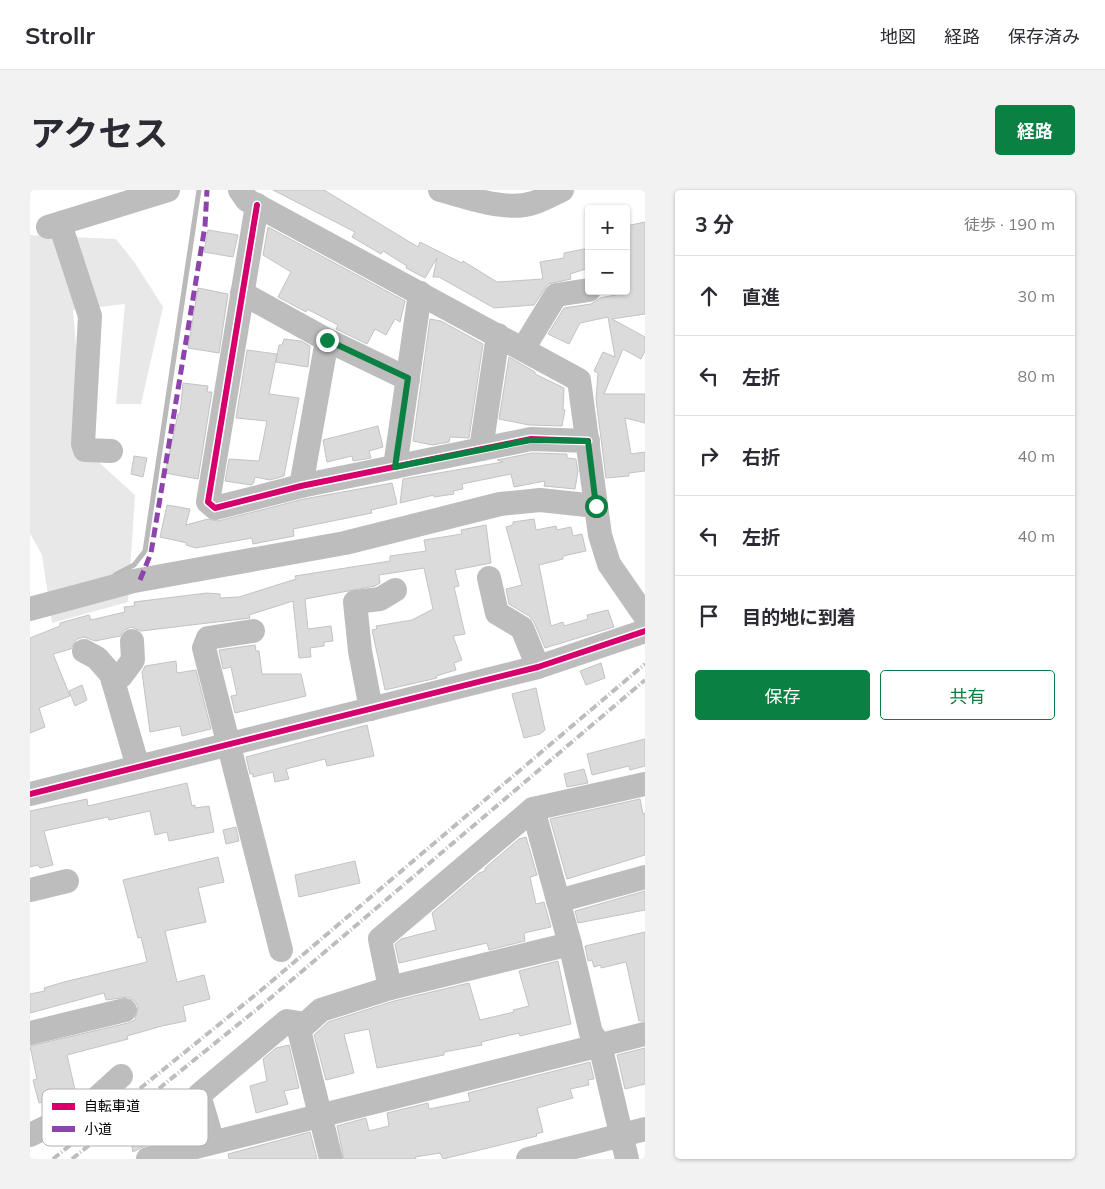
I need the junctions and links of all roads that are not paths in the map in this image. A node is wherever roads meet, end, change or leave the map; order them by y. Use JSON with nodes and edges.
{"nodes":[{"id":1,"x":168,"y":190,"type":"edge"},
{"id":2,"x":440,"y":190,"type":"edge"},
{"id":3,"x":562,"y":190,"type":"edge"},
{"id":4,"x":248,"y":198,"type":"edge"},
{"id":5,"x":585,"y":291,"type":"edge"},
{"id":6,"x":420,"y":292,"type":"junction"},
{"id":7,"x":242,"y":293,"type":"junction"},
{"id":8,"x":498,"y":335,"type":"junction"},
{"id":9,"x":327,"y":340,"type":"junction"},
{"id":10,"x":523,"y":349,"type":"junction"},
{"id":11,"x":408,"y":378,"type":"junction"},
{"id":12,"x":588,"y":441,"type":"junction"},
{"id":13,"x":481,"y":449,"type":"junction"},
{"id":14,"x":111,"y":451,"type":"dead end"},
{"id":15,"x":395,"y":467,"type":"junction"},
{"id":16,"x":301,"y":486,"type":"junction"},
{"id":17,"x":596,"y":506,"type":"junction"},
{"id":18,"x":489,"y":578,"type":"dead end"},
{"id":19,"x":395,"y":590,"type":"dead end"},
{"id":20,"x":30,"y":609,"type":"edge"},
{"id":21,"x":645,"y":616,"type":"edge"},
{"id":22,"x":253,"y":631,"type":"dead end"},
{"id":23,"x":645,"y":631,"type":"edge"},
{"id":24,"x":132,"y":641,"type":"dead end"},
{"id":25,"x":84,"y":651,"type":"dead end"},
{"id":26,"x":538,"y":668,"type":"junction"},
{"id":27,"x":113,"y":681,"type":"junction"},
{"id":28,"x":370,"y":709,"type":"junction"},
{"id":29,"x":229,"y":745,"type":"junction"},
{"id":30,"x":138,"y":767,"type":"junction"},
{"id":31,"x":645,"y":784,"type":"edge"},
{"id":32,"x":30,"y":794,"type":"edge"},
{"id":33,"x":533,"y":810,"type":"junction"},
{"id":34,"x":645,"y":877,"type":"edge"},
{"id":35,"x":67,"y":881,"type":"dead end"},
{"id":36,"x":30,"y":890,"type":"edge"},
{"id":37,"x":558,"y":901,"type":"junction"},
{"id":38,"x":570,"y":944,"type":"junction"},
{"id":39,"x":281,"y":950,"type":"dead end"},
{"id":40,"x":390,"y":988,"type":"junction"},
{"id":41,"x":125,"y":1010,"type":"dead end"},
{"id":42,"x":305,"y":1024,"type":"junction"},
{"id":43,"x":30,"y":1033,"type":"edge"},
{"id":44,"x":645,"y":1034,"type":"edge"},
{"id":45,"x":600,"y":1045,"type":"junction"},
{"id":46,"x":121,"y":1076,"type":"dead end"},
{"id":47,"x":107,"y":1089,"type":"edge"},
{"id":48,"x":206,"y":1089,"type":"edge"},
{"id":49,"x":321,"y":1116,"type":"junction"},
{"id":50,"x":208,"y":1126,"type":"edge"},
{"id":51,"x":42,"y":1129,"type":"edge"},
{"id":52,"x":209,"y":1129,"type":"dead end"},
{"id":53,"x":634,"y":1131,"type":"edge"},
{"id":54,"x":30,"y":1135,"type":"edge"},
{"id":55,"x":208,"y":1144,"type":"edge"},
{"id":56,"x":200,"y":1146,"type":"edge"},
{"id":57,"x":148,"y":1159,"type":"edge"},
{"id":58,"x":331,"y":1159,"type":"edge"},
{"id":59,"x":528,"y":1159,"type":"edge"},
{"id":60,"x":627,"y":1159,"type":"edge"}],
"edges":[{"from":1,"to":14,"type":"street"},
{"from":2,"to":3,"type":"street"},
{"from":4,"to":6,"type":"street"},
{"from":4,"to":7,"type":"street"},
{"from":5,"to":10,"type":"street"},
{"from":6,"to":8,"type":"street"},
{"from":6,"to":11,"type":"street"},
{"from":7,"to":9,"type":"street"},
{"from":7,"to":16,"type":"street"},
{"from":8,"to":10,"type":"street"},
{"from":8,"to":13,"type":"street"},
{"from":9,"to":11,"type":"street"},
{"from":9,"to":16,"type":"street"},
{"from":10,"to":12,"type":"street"},
{"from":11,"to":15,"type":"street"},
{"from":12,"to":13,"type":"street"},
{"from":12,"to":17,"type":"street"},
{"from":13,"to":15,"type":"street"},
{"from":15,"to":16,"type":"street"},
{"from":17,"to":20,"type":"street"},
{"from":17,"to":21,"type":"street"},
{"from":18,"to":26,"type":"street"},
{"from":19,"to":28,"type":"street"},
{"from":22,"to":29,"type":"street"},
{"from":23,"to":26,"type":"street"},
{"from":24,"to":27,"type":"street"},
{"from":25,"to":27,"type":"street"},
{"from":26,"to":28,"type":"street"},
{"from":27,"to":30,"type":"street"},
{"from":28,"to":29,"type":"street"},
{"from":29,"to":30,"type":"street"},
{"from":29,"to":39,"type":"street"},
{"from":30,"to":32,"type":"street"},
{"from":31,"to":33,"type":"street"},
{"from":33,"to":37,"type":"street"},
{"from":33,"to":40,"type":"street"},
{"from":34,"to":37,"type":"street"},
{"from":35,"to":36,"type":"street"},
{"from":37,"to":38,"type":"street"},
{"from":38,"to":40,"type":"street"},
{"from":38,"to":45,"type":"street"},
{"from":40,"to":42,"type":"street"},
{"from":41,"to":43,"type":"street"},
{"from":42,"to":48,"type":"street"},
{"from":42,"to":49,"type":"street"},
{"from":44,"to":45,"type":"street"},
{"from":45,"to":49,"type":"street"},
{"from":45,"to":53,"type":"street"},
{"from":46,"to":47,"type":"street"},
{"from":49,"to":55,"type":"street"},
{"from":49,"to":58,"type":"street"},
{"from":50,"to":52,"type":"street"},
{"from":51,"to":54,"type":"street"},
{"from":53,"to":59,"type":"street"},
{"from":53,"to":60,"type":"street"},
{"from":56,"to":57,"type":"street"}]}
